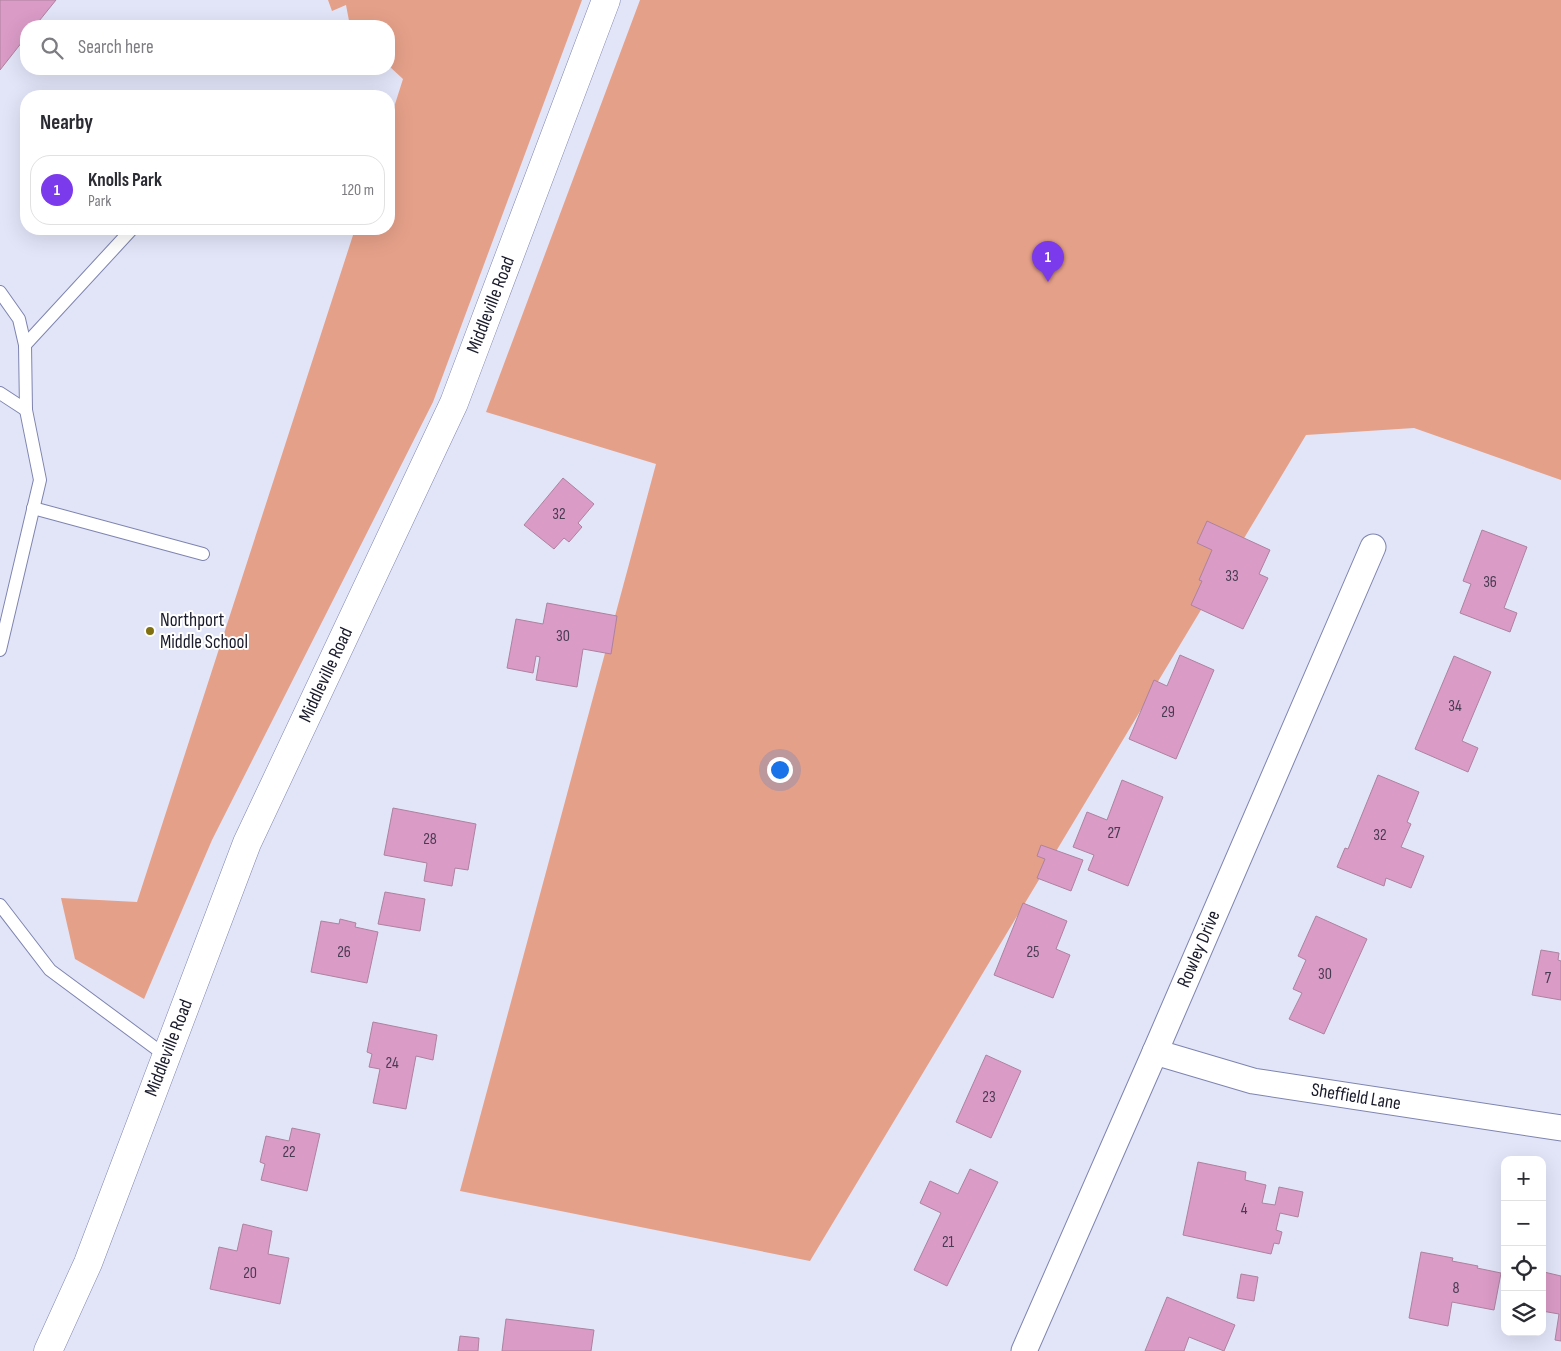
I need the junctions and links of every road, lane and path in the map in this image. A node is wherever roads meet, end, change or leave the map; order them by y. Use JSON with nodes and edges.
{"nodes":[{"id":1,"x":606,"y":0,"type":"edge"},
{"id":2,"x":126,"y":235,"type":"edge"},
{"id":3,"x":0,"y":292,"type":"edge"},
{"id":4,"x":25,"y":345,"type":"junction"},
{"id":5,"x":0,"y":393,"type":"edge"},
{"id":6,"x":26,"y":410,"type":"junction"},
{"id":7,"x":33,"y":508,"type":"junction"},
{"id":8,"x":1373,"y":547,"type":"dead end"},
{"id":9,"x":203,"y":554,"type":"dead end"},
{"id":10,"x":0,"y":650,"type":"edge"},
{"id":11,"x":0,"y":905,"type":"edge"},
{"id":12,"x":1155,"y":1052,"type":"junction"},
{"id":13,"x":166,"y":1056,"type":"junction"},
{"id":14,"x":1561,"y":1128,"type":"edge"},
{"id":15,"x":48,"y":1351,"type":"edge"},
{"id":16,"x":1024,"y":1351,"type":"edge"}],
"edges":[{"from":1,"to":13,"type":"street","name":"Middleville Road"},
{"from":2,"to":4,"type":"lane"},
{"from":3,"to":4,"type":"lane"},
{"from":4,"to":6,"type":"lane"},
{"from":5,"to":6,"type":"lane"},
{"from":6,"to":7,"type":"lane"},
{"from":7,"to":9,"type":"lane"},
{"from":7,"to":10,"type":"lane"},
{"from":8,"to":12,"type":"street","name":"Rowley Drive"},
{"from":11,"to":13,"type":"lane"},
{"from":12,"to":14,"type":"street","name":"Sheffield Lane"},
{"from":12,"to":16,"type":"street","name":"Rowley Drive"},
{"from":13,"to":15,"type":"street","name":"Middleville Road"}]}
